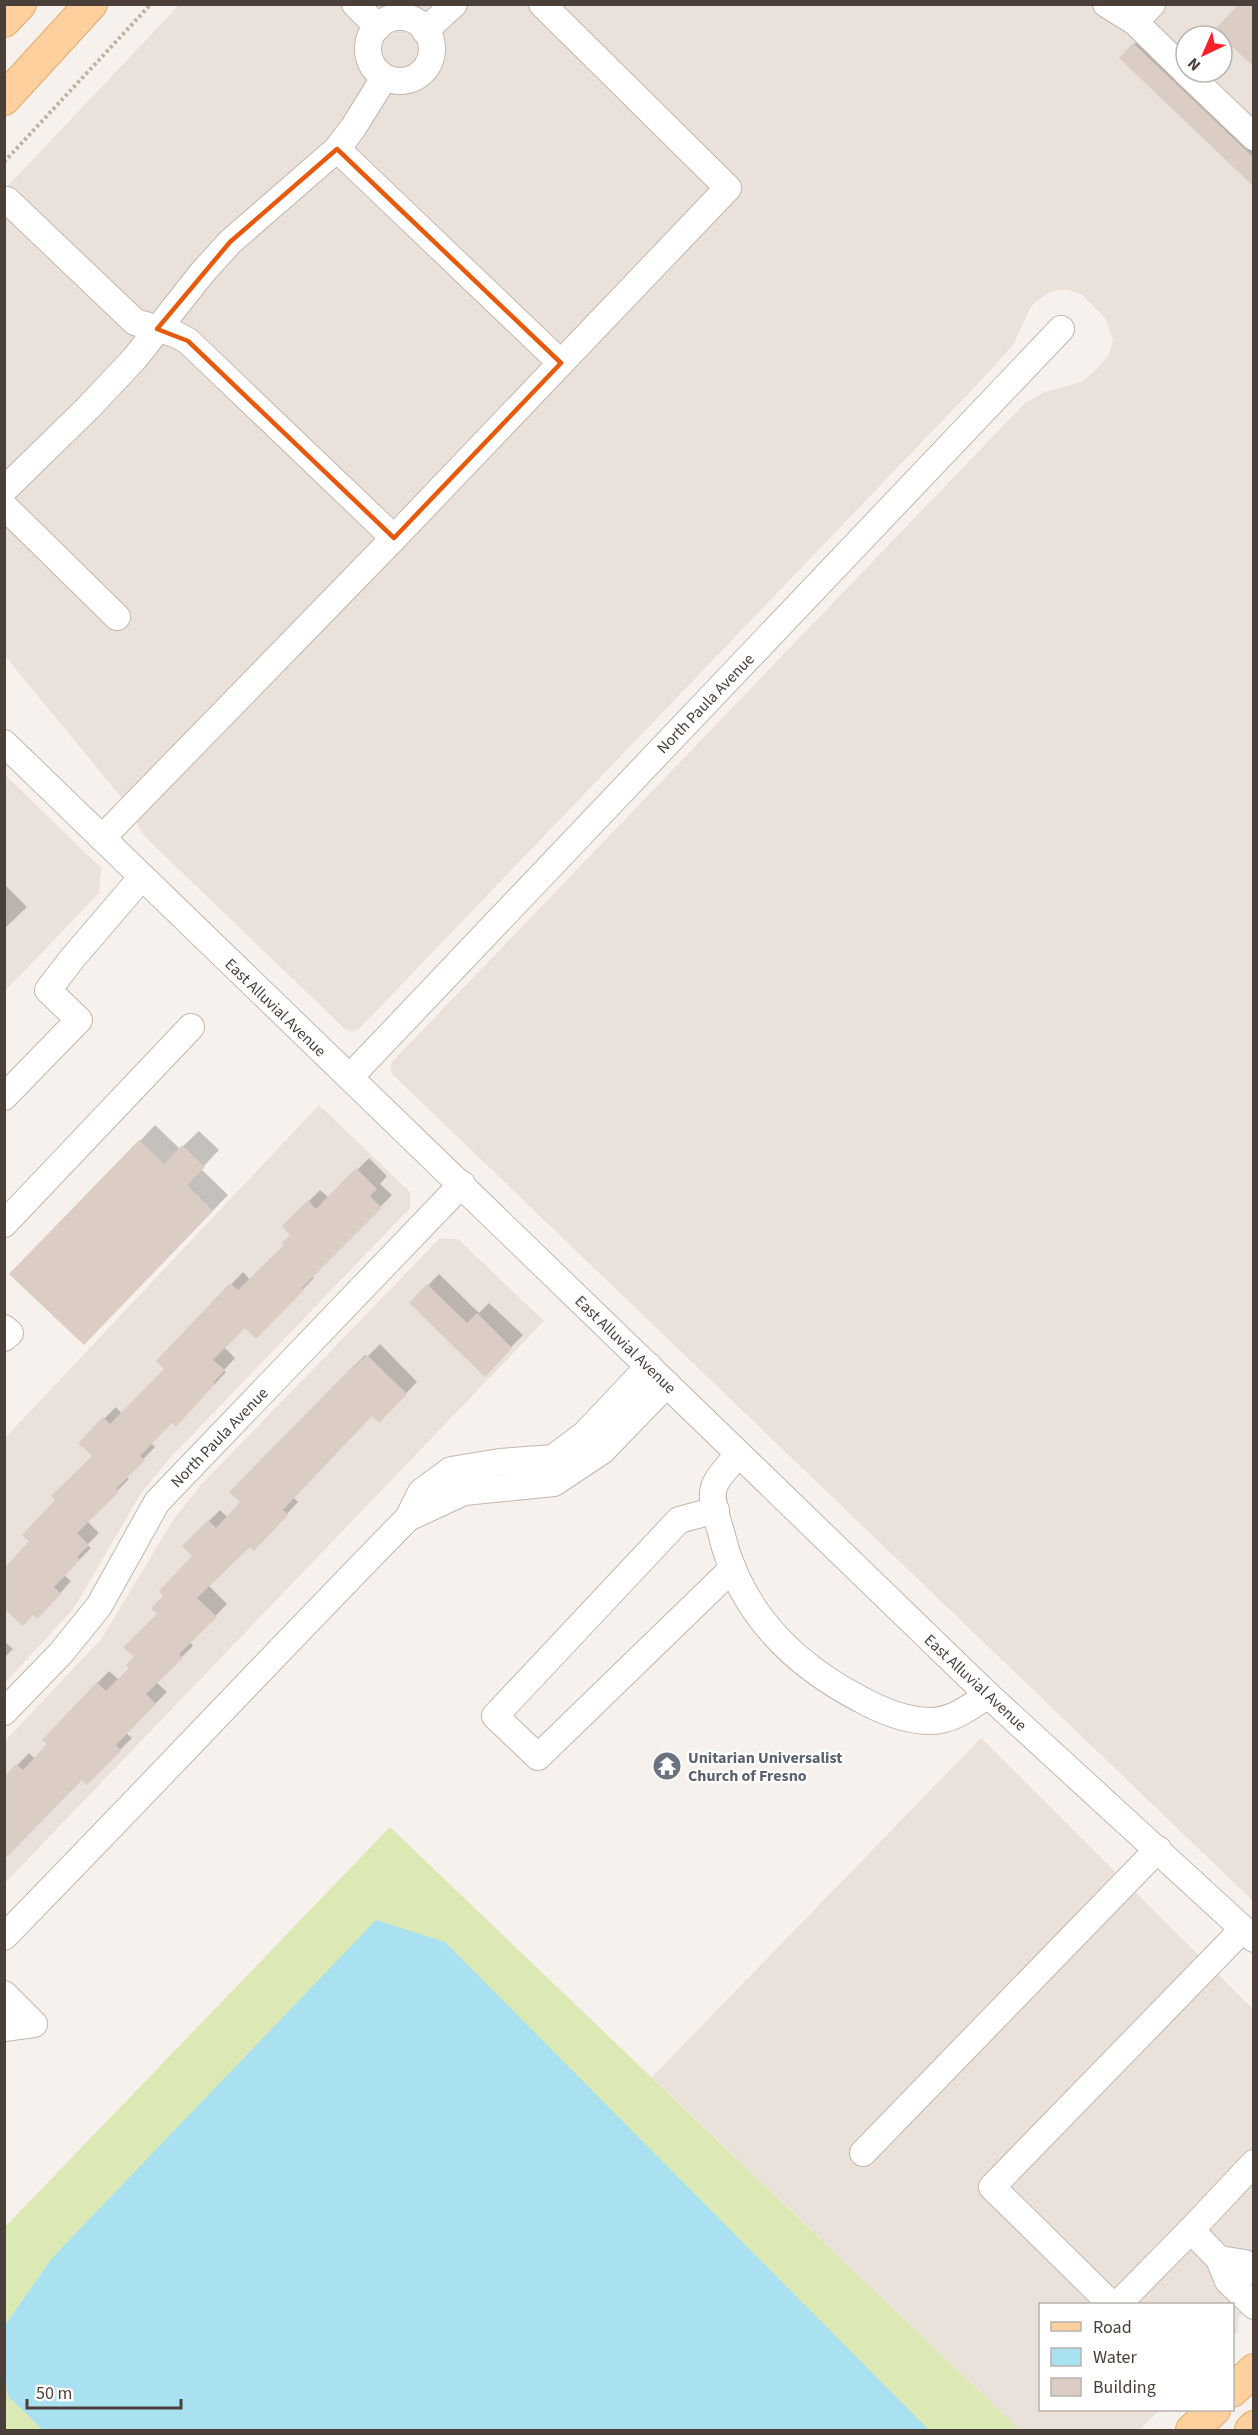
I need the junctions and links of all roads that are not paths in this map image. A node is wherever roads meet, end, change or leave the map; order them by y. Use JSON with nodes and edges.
{"nodes":[{"id":1,"x":20,"y":4,"type":"edge"},
{"id":2,"x":91,"y":4,"type":"edge"},
{"id":3,"x":355,"y":4,"type":"edge"},
{"id":4,"x":454,"y":4,"type":"edge"},
{"id":5,"x":542,"y":4,"type":"edge"},
{"id":6,"x":1106,"y":4,"type":"edge"},
{"id":7,"x":1139,"y":10,"type":"edge"},
{"id":8,"x":4,"y":21,"type":"edge"},
{"id":9,"x":378,"y":27,"type":"junction"},
{"id":10,"x":425,"y":31,"type":"junction"},
{"id":11,"x":1174,"y":56,"type":"edge"},
{"id":12,"x":384,"y":78,"type":"junction"},
{"id":13,"x":1199,"y":84,"type":"edge"},
{"id":14,"x":4,"y":99,"type":"edge"},
{"id":15,"x":1254,"y":137,"type":"edge"},
{"id":16,"x":337,"y":149,"type":"junction"},
{"id":17,"x":7,"y":200,"type":"dead end"},
{"id":18,"x":157,"y":329,"type":"junction"},
{"id":19,"x":1061,"y":329,"type":"dead end"},
{"id":20,"x":561,"y":363,"type":"junction"},
{"id":21,"x":4,"y":490,"type":"edge"},
{"id":22,"x":4,"y":506,"type":"edge"},
{"id":23,"x":394,"y":538,"type":"junction"},
{"id":24,"x":117,"y":617,"type":"dead end"},
{"id":25,"x":4,"y":743,"type":"edge"},
{"id":26,"x":102,"y":838,"type":"junction"},
{"id":27,"x":142,"y":877,"type":"junction"},
{"id":28,"x":191,"y":1027,"type":"dead end"},
{"id":29,"x":350,"y":1077,"type":"junction"},
{"id":30,"x":4,"y":1097,"type":"edge"},
{"id":31,"x":462,"y":1184,"type":"junction"},
{"id":32,"x":4,"y":1224,"type":"edge"},
{"id":33,"x":4,"y":1328,"type":"edge"},
{"id":34,"x":4,"y":1338,"type":"edge"},
{"id":35,"x":658,"y":1375,"type":"junction"},
{"id":36,"x":738,"y":1454,"type":"junction"},
{"id":37,"x":716,"y":1510,"type":"junction"},
{"id":38,"x":734,"y":1568,"type":"junction"},
{"id":39,"x":988,"y":1695,"type":"junction"},
{"id":40,"x":4,"y":1712,"type":"edge"},
{"id":41,"x":1158,"y":1850,"type":"junction"},
{"id":42,"x":1248,"y":1934,"type":"edge"},
{"id":43,"x":4,"y":1937,"type":"edge"},
{"id":44,"x":4,"y":1994,"type":"edge"},
{"id":45,"x":4,"y":2028,"type":"edge"},
{"id":46,"x":863,"y":2153,"type":"dead end"},
{"id":47,"x":1254,"y":2163,"type":"edge"},
{"id":48,"x":1191,"y":2230,"type":"junction"},
{"id":49,"x":1219,"y":2259,"type":"junction"},
{"id":50,"x":1254,"y":2272,"type":"edge"},
{"id":51,"x":1111,"y":2303,"type":"edge"},
{"id":52,"x":1119,"y":2303,"type":"edge"},
{"id":53,"x":1254,"y":2306,"type":"edge"},
{"id":54,"x":1254,"y":2370,"type":"edge"},
{"id":55,"x":1234,"y":2390,"type":"edge"},
{"id":56,"x":1212,"y":2411,"type":"edge"},
{"id":57,"x":1192,"y":2430,"type":"edge"}],
"edges":[{"from":1,"to":8,"type":"main road"},
{"from":2,"to":14,"type":"main road"},
{"from":3,"to":9,"type":"street"},
{"from":4,"to":10,"type":"street"},
{"from":5,"to":20,"type":"street"},
{"from":6,"to":7,"type":"street"},
{"from":7,"to":11,"type":"street"},
{"from":9,"to":10,"type":"street"},
{"from":9,"to":12,"type":"street"},
{"from":10,"to":12,"type":"street"},
{"from":12,"to":16,"type":"street"},
{"from":13,"to":15,"type":"street"},
{"from":16,"to":18,"type":"street"},
{"from":16,"to":20,"type":"street"},
{"from":17,"to":18,"type":"street"},
{"from":18,"to":21,"type":"street"},
{"from":18,"to":23,"type":"street"},
{"from":19,"to":29,"type":"street","name":"North Paula Avenue"},
{"from":20,"to":23,"type":"street"},
{"from":22,"to":24,"type":"street"},
{"from":23,"to":26,"type":"street"},
{"from":25,"to":26,"type":"street","name":"East Alluvial Avenue"},
{"from":26,"to":27,"type":"street","name":"East Alluvial Avenue"},
{"from":27,"to":29,"type":"street","name":"East Alluvial Avenue"},
{"from":27,"to":30,"type":"street"},
{"from":28,"to":32,"type":"street"},
{"from":29,"to":31,"type":"street","name":"East Alluvial Avenue"},
{"from":31,"to":35,"type":"street","name":"East Alluvial Avenue"},
{"from":31,"to":40,"type":"street","name":"North Paula Avenue"},
{"from":33,"to":34,"type":"street"},
{"from":35,"to":36,"type":"street","name":"East Alluvial Avenue"},
{"from":35,"to":43,"type":"street"},
{"from":36,"to":37,"type":"street"},
{"from":36,"to":39,"type":"street","name":"East Alluvial Avenue"},
{"from":37,"to":38,"type":"street"},
{"from":37,"to":38,"type":"street"},
{"from":38,"to":39,"type":"street"},
{"from":39,"to":41,"type":"street","name":"East Alluvial Avenue"},
{"from":41,"to":42,"type":"street","name":"East Alluvial Avenue"},
{"from":41,"to":46,"type":"street"},
{"from":42,"to":51,"type":"street"},
{"from":44,"to":45,"type":"street"},
{"from":47,"to":48,"type":"street"},
{"from":48,"to":49,"type":"street"},
{"from":48,"to":52,"type":"street"},
{"from":49,"to":50,"type":"street"},
{"from":49,"to":53,"type":"street"},
{"from":54,"to":55,"type":"main road"},
{"from":56,"to":57,"type":"main road"}]}
